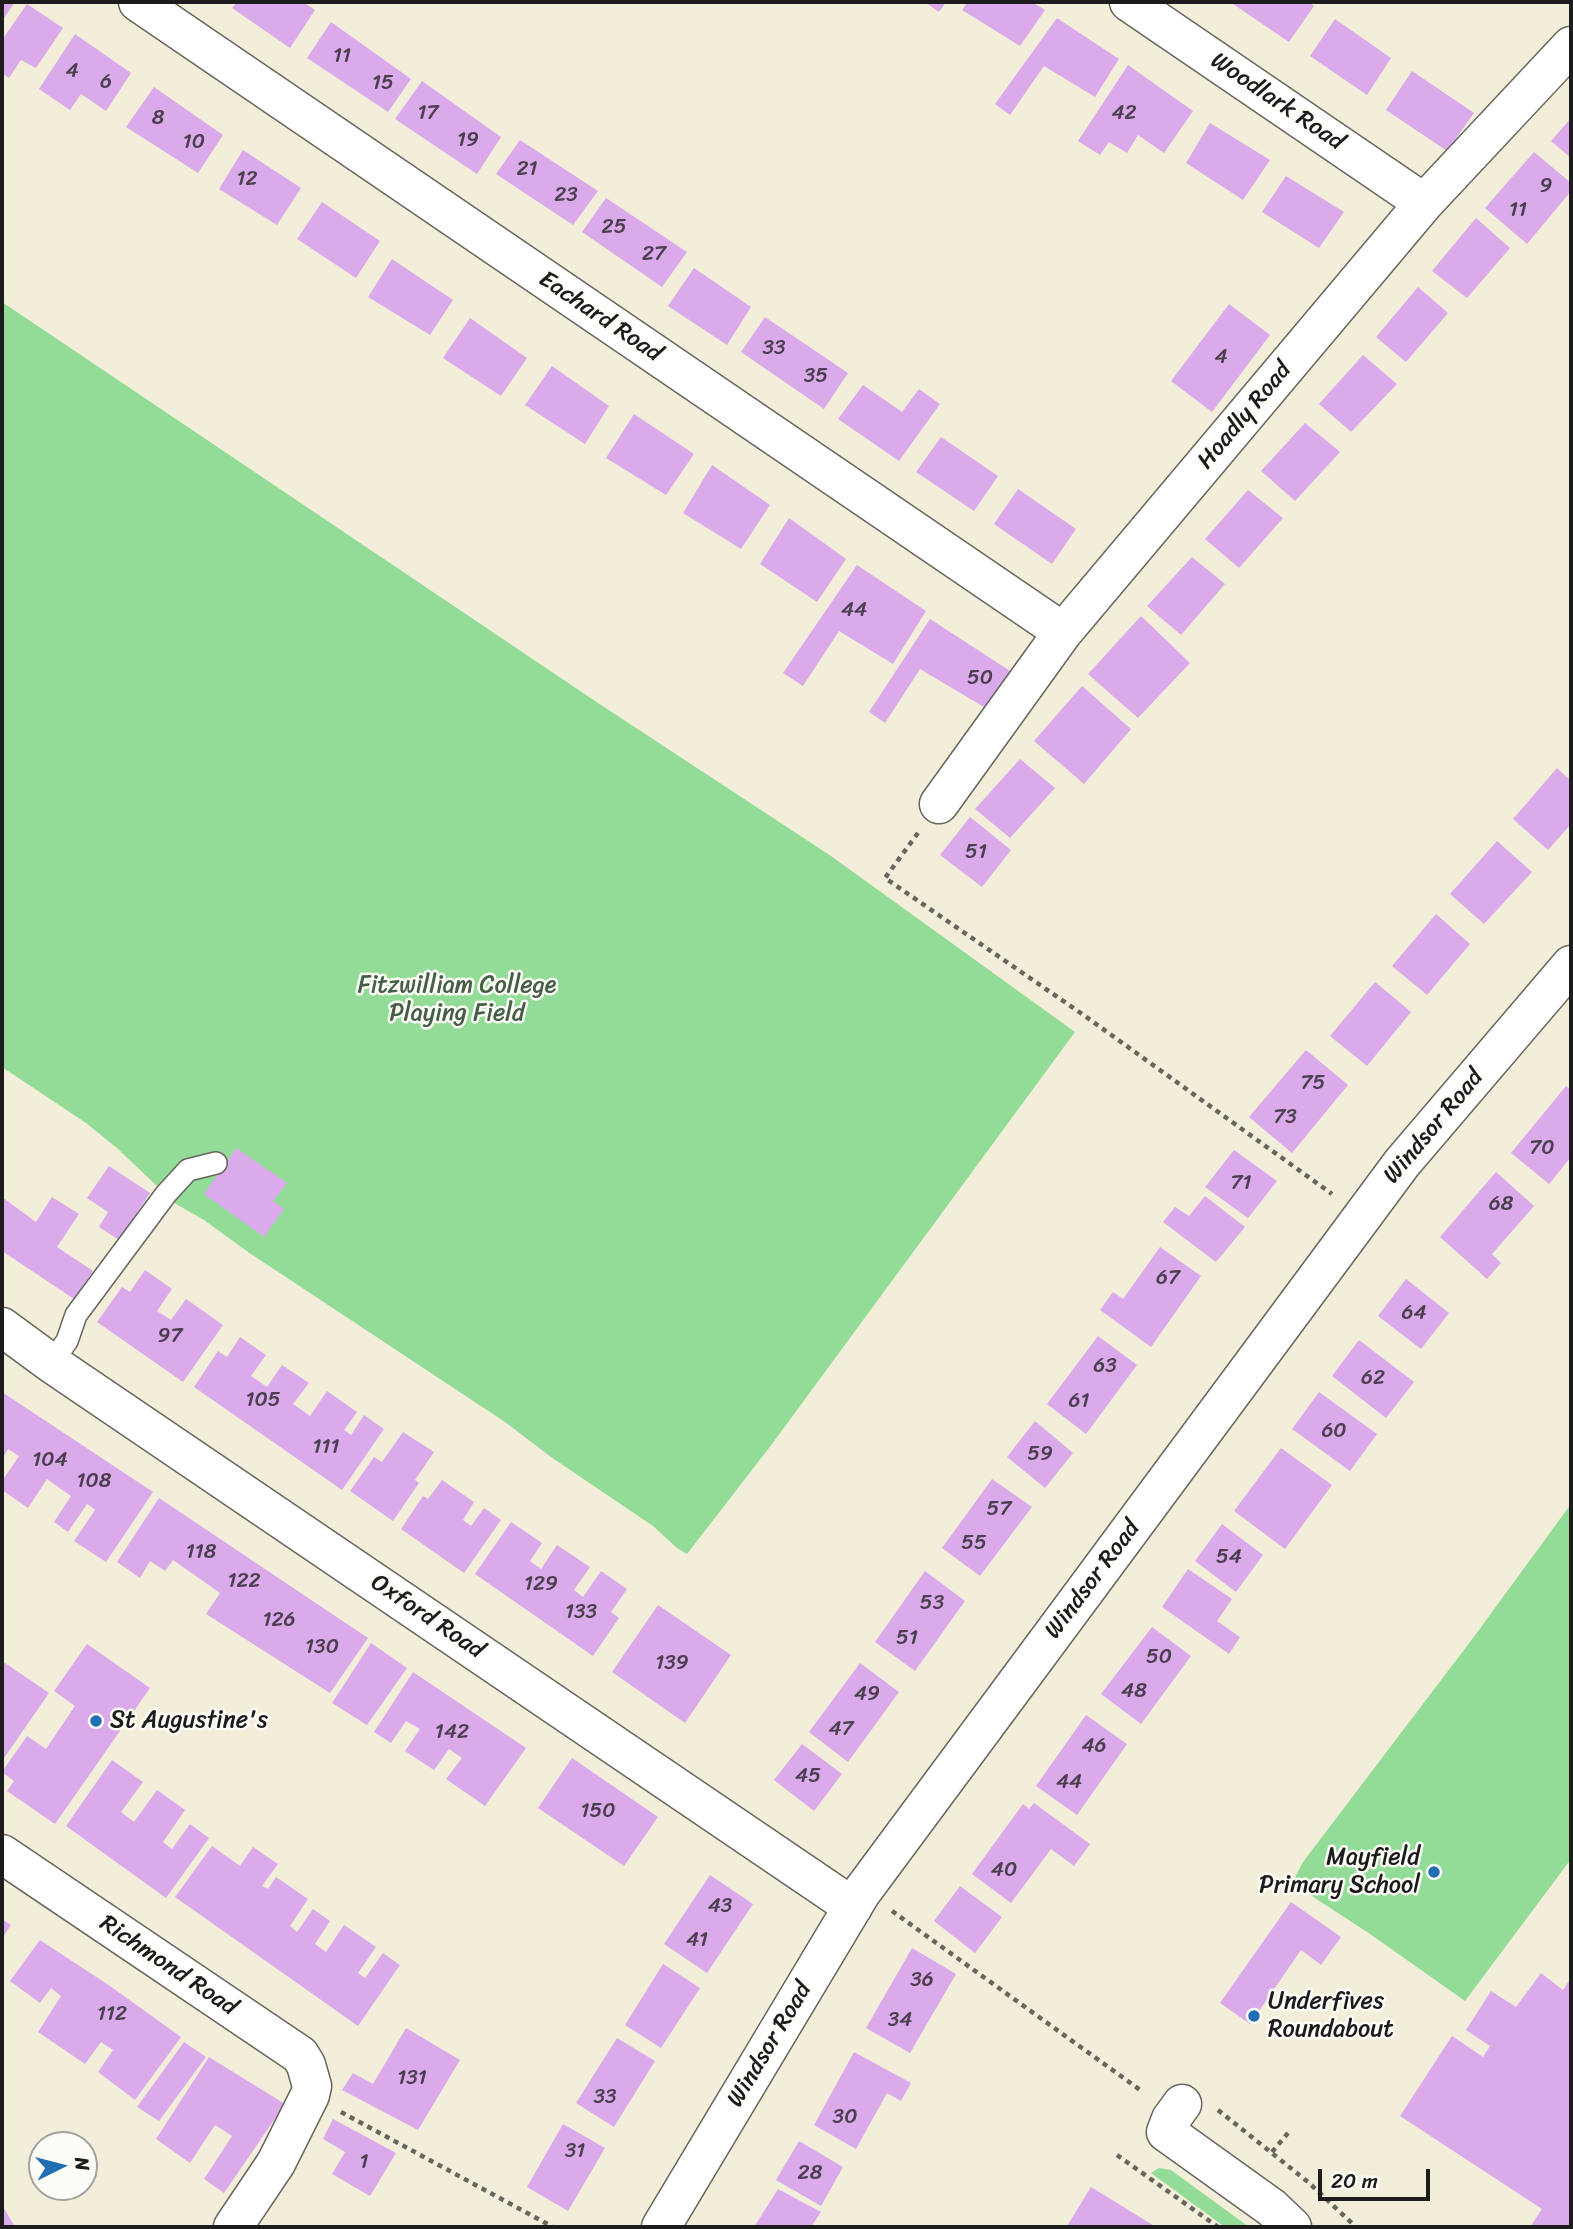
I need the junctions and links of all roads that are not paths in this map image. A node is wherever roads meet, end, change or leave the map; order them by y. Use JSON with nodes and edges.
{"nodes":[{"id":1,"x":138,"y":2,"type":"edge"},
{"id":2,"x":1129,"y":2,"type":"edge"},
{"id":3,"x":1571,"y":46,"type":"edge"},
{"id":4,"x":1424,"y":203,"type":"junction"},
{"id":5,"x":1063,"y":632,"type":"junction"},
{"id":6,"x":939,"y":804,"type":"road end"},
{"id":7,"x":1571,"y":965,"type":"edge"},
{"id":8,"x":216,"y":1163,"type":"dead end"},
{"id":9,"x":2,"y":1327,"type":"edge"},
{"id":10,"x":51,"y":1363,"type":"junction"},
{"id":11,"x":2,"y":1853,"type":"edge"},
{"id":12,"x":857,"y":1900,"type":"junction"},
{"id":13,"x":1188,"y":2110,"type":"road end"},
{"id":14,"x":233,"y":2227,"type":"edge"},
{"id":15,"x":661,"y":2227,"type":"edge"},
{"id":16,"x":1292,"y":2227,"type":"edge"}],
"edges":[{"from":1,"to":5,"type":"street","name":"Eachard Road"},
{"from":2,"to":4,"type":"street","name":"Woodlark Road"},
{"from":3,"to":4,"type":"street","name":"Hoadly Road"},
{"from":4,"to":5,"type":"street","name":"Hoadly Road"},
{"from":5,"to":6,"type":"street","name":"Hoadly Road"},
{"from":7,"to":12,"type":"street","name":"Windsor Road"},
{"from":8,"to":10,"type":"lane"},
{"from":9,"to":10,"type":"street","name":"Oxford Road"},
{"from":10,"to":12,"type":"street","name":"Oxford Road"},
{"from":11,"to":14,"type":"street","name":"Richmond Road"},
{"from":12,"to":15,"type":"street","name":"Windsor Road"},
{"from":13,"to":16,"type":"street"}]}
